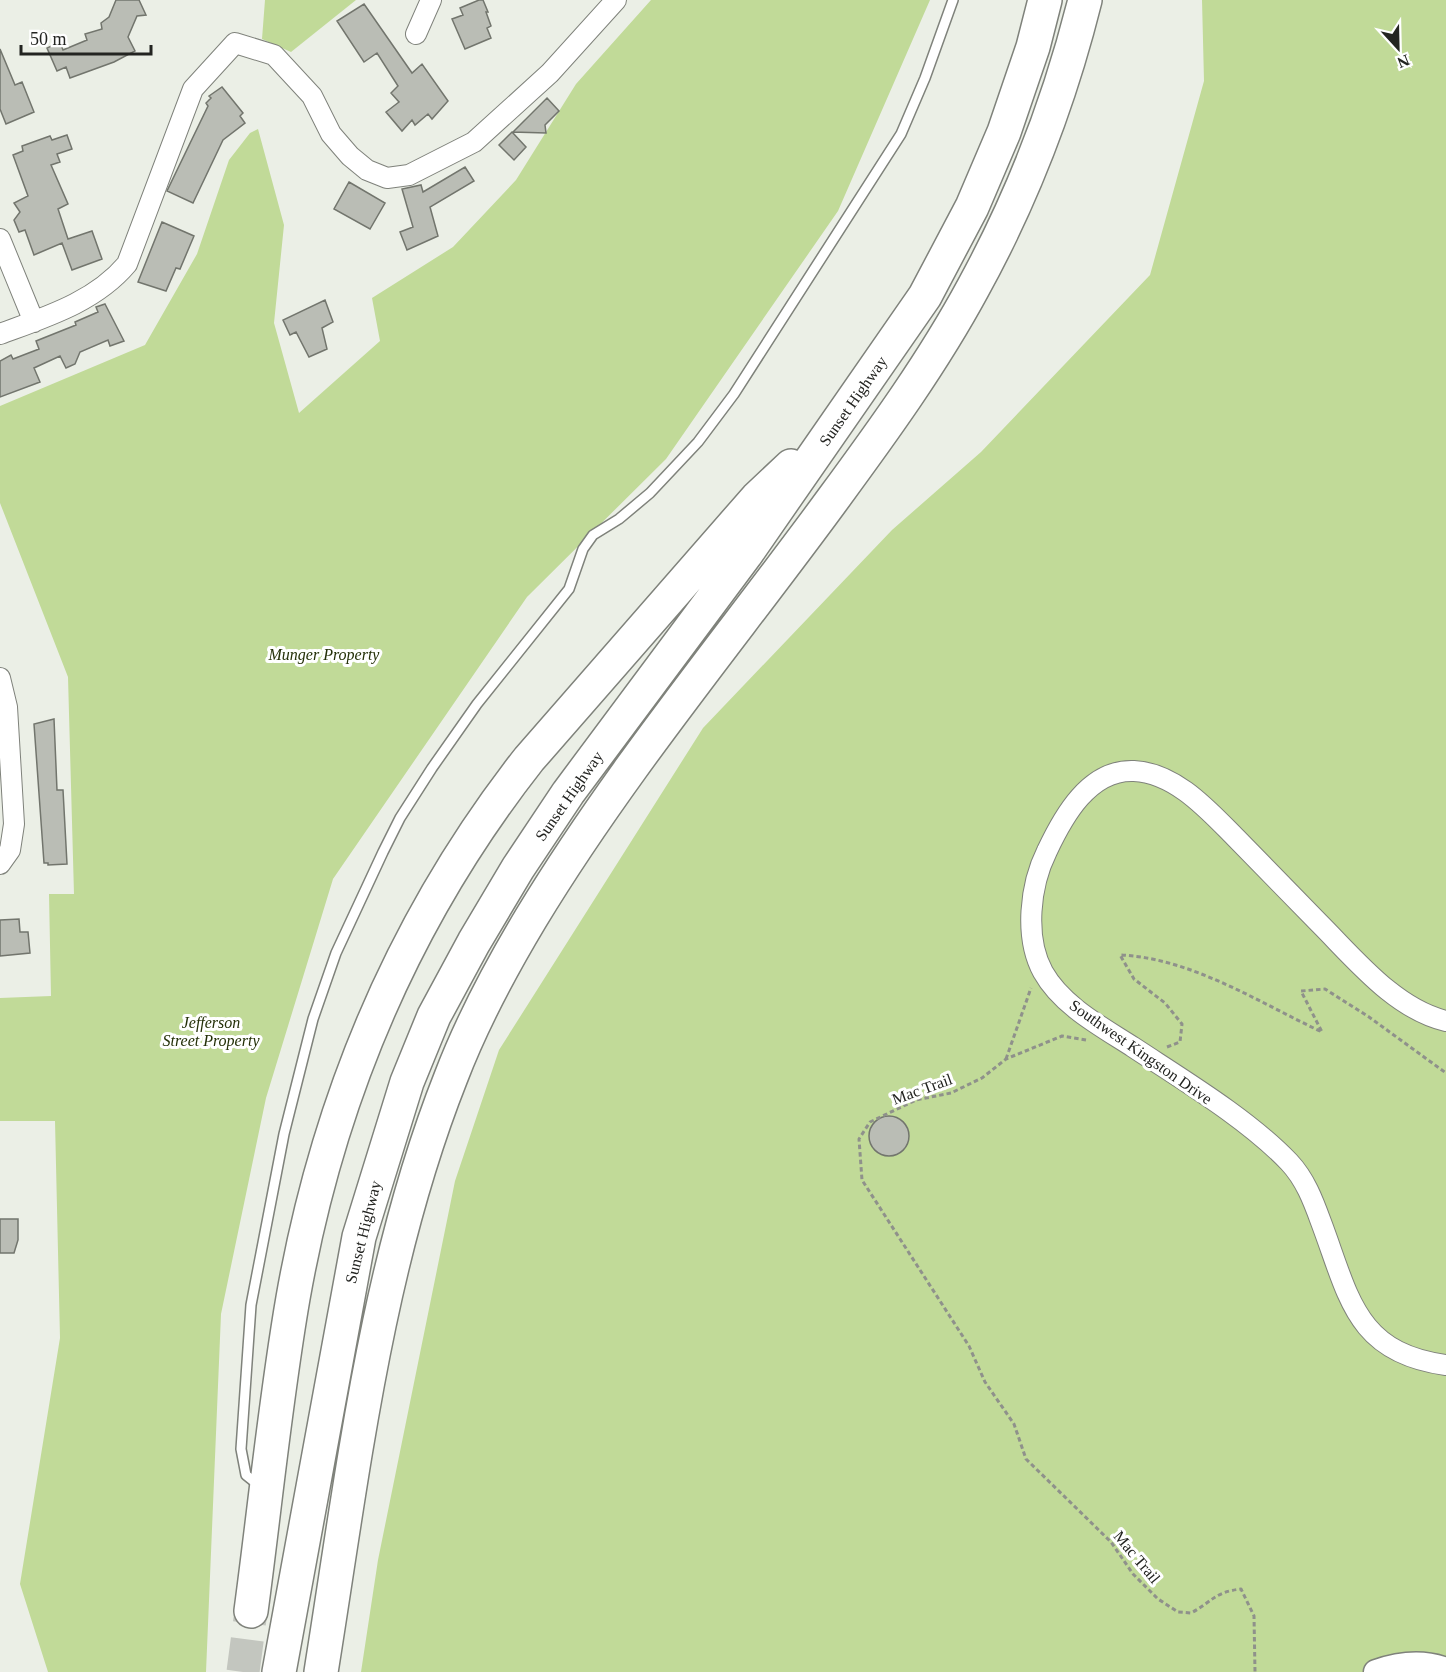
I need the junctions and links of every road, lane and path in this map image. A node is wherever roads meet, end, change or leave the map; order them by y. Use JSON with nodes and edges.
{"nodes":[{"id":1,"x":431,"y":0,"type":"edge"},
{"id":2,"x":616,"y":0,"type":"edge"},
{"id":3,"x":953,"y":0,"type":"edge"},
{"id":4,"x":1045,"y":0,"type":"edge"},
{"id":5,"x":1085,"y":0,"type":"edge"},
{"id":6,"x":416,"y":34,"type":"dead end"},
{"id":7,"x":0,"y":239,"type":"edge"},
{"id":8,"x":34,"y":322,"type":"junction"},
{"id":9,"x":0,"y":334,"type":"edge"},
{"id":10,"x":813,"y":459,"type":"junction"},
{"id":11,"x":0,"y":678,"type":"edge"},
{"id":12,"x":0,"y":864,"type":"edge"},
{"id":13,"x":1042,"y":971,"type":"junction"},
{"id":14,"x":1446,"y":1021,"type":"edge"},
{"id":15,"x":1093,"y":1043,"type":"dead end"},
{"id":16,"x":1143,"y":1054,"type":"junction"},
{"id":17,"x":1006,"y":1059,"type":"junction"},
{"id":18,"x":1446,"y":1073,"type":"edge"},
{"id":19,"x":1446,"y":1365,"type":"edge"},
{"id":20,"x":267,"y":1490,"type":"junction"},
{"id":21,"x":251,"y":1611,"type":"tunnel mouth"},
{"id":22,"x":1446,"y":1670,"type":"edge"},
{"id":23,"x":279,"y":1672,"type":"edge"},
{"id":24,"x":321,"y":1672,"type":"edge"},
{"id":25,"x":1255,"y":1672,"type":"edge"},
{"id":26,"x":1376,"y":1672,"type":"edge"}],
"edges":[{"from":1,"to":6,"type":"street"},
{"from":2,"to":8,"type":"street"},
{"from":3,"to":20,"type":"lane"},
{"from":4,"to":10,"type":"highway","name":"Sunset Highway"},
{"from":5,"to":24,"type":"highway"},
{"from":7,"to":8,"type":"street"},
{"from":8,"to":9,"type":"street"},
{"from":10,"to":20,"type":"highway"},
{"from":10,"to":23,"type":"highway","name":"Sunset Highway"},
{"from":11,"to":12,"type":"street"},
{"from":13,"to":14,"type":"street","name":"Southwest Kingston Drive"},
{"from":13,"to":16,"type":"street","name":"Southwest Kingston Drive"},
{"from":13,"to":17,"type":"path"},
{"from":15,"to":17,"type":"path","name":"Mac Trail"},
{"from":16,"to":18,"type":"path"},
{"from":16,"to":19,"type":"street","name":"Southwest Kingston Drive"},
{"from":17,"to":25,"type":"path","name":"Mac Trail"},
{"from":20,"to":21,"type":"highway"},
{"from":22,"to":26,"type":"street"}]}
